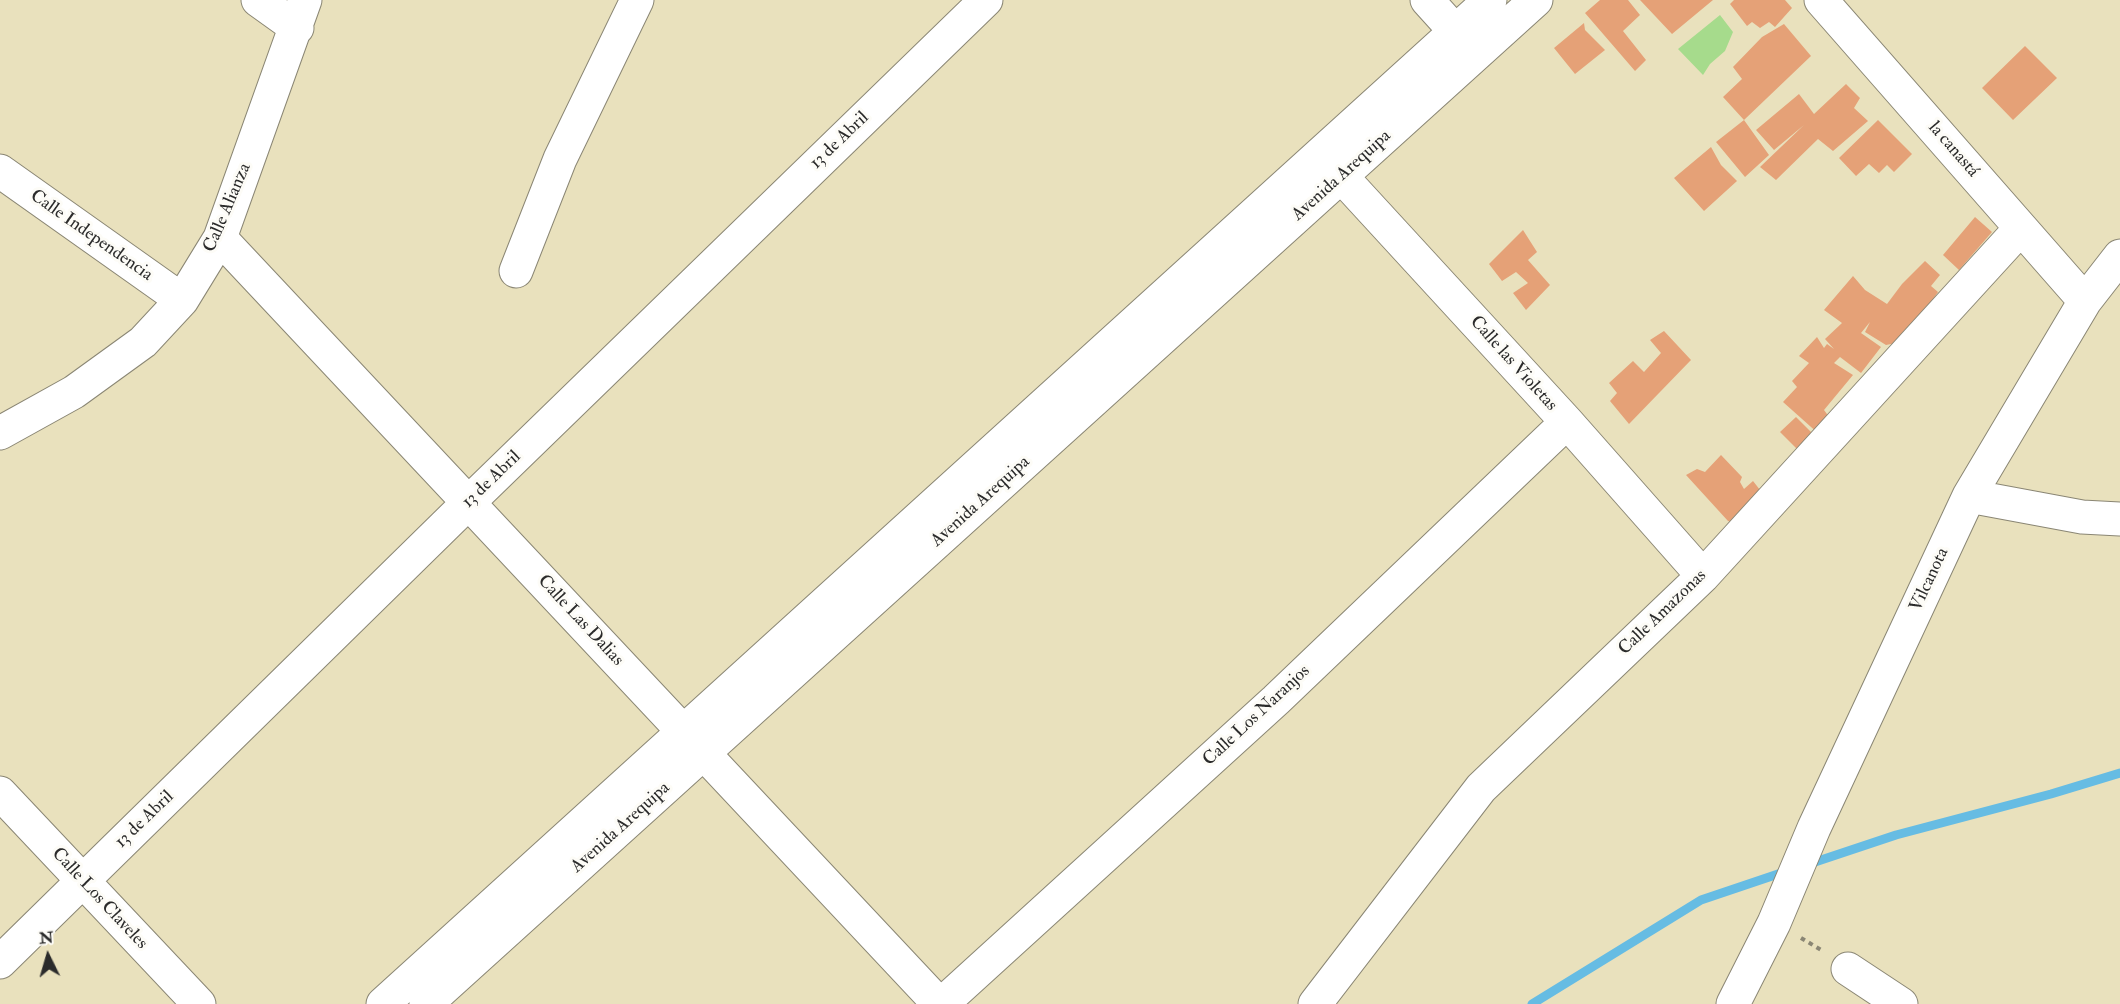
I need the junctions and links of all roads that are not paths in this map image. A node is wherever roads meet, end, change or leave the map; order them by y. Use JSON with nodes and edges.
{"nodes":[{"id":1,"x":258,"y":0,"type":"edge"},
{"id":2,"x":637,"y":0,"type":"edge"},
{"id":3,"x":986,"y":0,"type":"edge"},
{"id":4,"x":1427,"y":0,"type":"edge"},
{"id":5,"x":1490,"y":0,"type":"edge"},
{"id":6,"x":1536,"y":0,"type":"edge"},
{"id":7,"x":1821,"y":0,"type":"edge"},
{"id":8,"x":301,"y":14,"type":"edge"},
{"id":9,"x":1466,"y":43,"type":"junction"},
{"id":10,"x":1332,"y":164,"type":"junction"},
{"id":11,"x":0,"y":171,"type":"edge"},
{"id":12,"x":2021,"y":228,"type":"junction"},
{"id":13,"x":220,"y":237,"type":"junction"},
{"id":14,"x":2120,"y":256,"type":"edge"},
{"id":15,"x":516,"y":271,"type":"dead end"},
{"id":16,"x":182,"y":300,"type":"junction"},
{"id":17,"x":2085,"y":301,"type":"junction"},
{"id":18,"x":1567,"y":422,"type":"junction"},
{"id":19,"x":0,"y":433,"type":"edge"},
{"id":20,"x":1969,"y":496,"type":"junction"},
{"id":21,"x":469,"y":502,"type":"junction"},
{"id":22,"x":2120,"y":519,"type":"edge"},
{"id":23,"x":1703,"y":576,"type":"junction"},
{"id":24,"x":694,"y":742,"type":"junction"},
{"id":25,"x":0,"y":794,"type":"edge"},
{"id":26,"x":82,"y":882,"type":"junction"},
{"id":27,"x":0,"y":962,"type":"edge"},
{"id":28,"x":1848,"y":969,"type":"road end"},
{"id":29,"x":199,"y":1004,"type":"edge"},
{"id":30,"x":383,"y":1004,"type":"edge"},
{"id":31,"x":426,"y":1004,"type":"edge"},
{"id":32,"x":940,"y":1004,"type":"edge"},
{"id":33,"x":1315,"y":1004,"type":"edge"},
{"id":34,"x":1733,"y":1004,"type":"edge"},
{"id":35,"x":1901,"y":1004,"type":"edge"}],
"edges":[{"from":1,"to":8,"type":"street"},
{"from":2,"to":15,"type":"street"},
{"from":3,"to":21,"type":"street","name":"13 de Abril"},
{"from":4,"to":9,"type":"street"},
{"from":5,"to":9,"type":"street","name":"Avenida Arequipa"},
{"from":6,"to":9,"type":"street","name":"Avenida Arequipa"},
{"from":7,"to":12,"type":"street","name":"la canastá"},
{"from":8,"to":13,"type":"street","name":"Calle Alianza"},
{"from":9,"to":10,"type":"street","name":"Avenida Arequipa"},
{"from":10,"to":18,"type":"street","name":"Calle las Violetas"},
{"from":10,"to":24,"type":"street","name":"Avenida Arequipa"},
{"from":11,"to":16,"type":"street","name":"Calle Independencia"},
{"from":12,"to":17,"type":"street","name":"la canastá"},
{"from":12,"to":23,"type":"street","name":"Calle Amazonas"},
{"from":13,"to":16,"type":"street","name":"Calle Alianza"},
{"from":13,"to":21,"type":"street","name":"Calle Las Dalias"},
{"from":14,"to":17,"type":"street","name":"Vilcanota"},
{"from":16,"to":19,"type":"street","name":"Calle Alianza"},
{"from":17,"to":20,"type":"street","name":"Vilcanota"},
{"from":18,"to":23,"type":"street","name":"Calle las Violetas"},
{"from":18,"to":32,"type":"street","name":"Calle Los Naranjos"},
{"from":20,"to":22,"type":"street"},
{"from":20,"to":34,"type":"street","name":"Vilcanota"},
{"from":21,"to":24,"type":"street","name":"Calle Las Dalias"},
{"from":21,"to":26,"type":"street","name":"13 de Abril"},
{"from":23,"to":33,"type":"street","name":"Calle Amazonas"},
{"from":24,"to":30,"type":"street","name":"Avenida Arequipa"},
{"from":24,"to":31,"type":"street","name":"Avenida Arequipa"},
{"from":24,"to":32,"type":"street","name":"Calle Las Dalias"},
{"from":25,"to":26,"type":"street","name":"Calle Los Claveles"},
{"from":26,"to":27,"type":"street","name":"13 de Abril"},
{"from":26,"to":29,"type":"street","name":"Calle Los Claveles"},
{"from":28,"to":35,"type":"street"}]}
